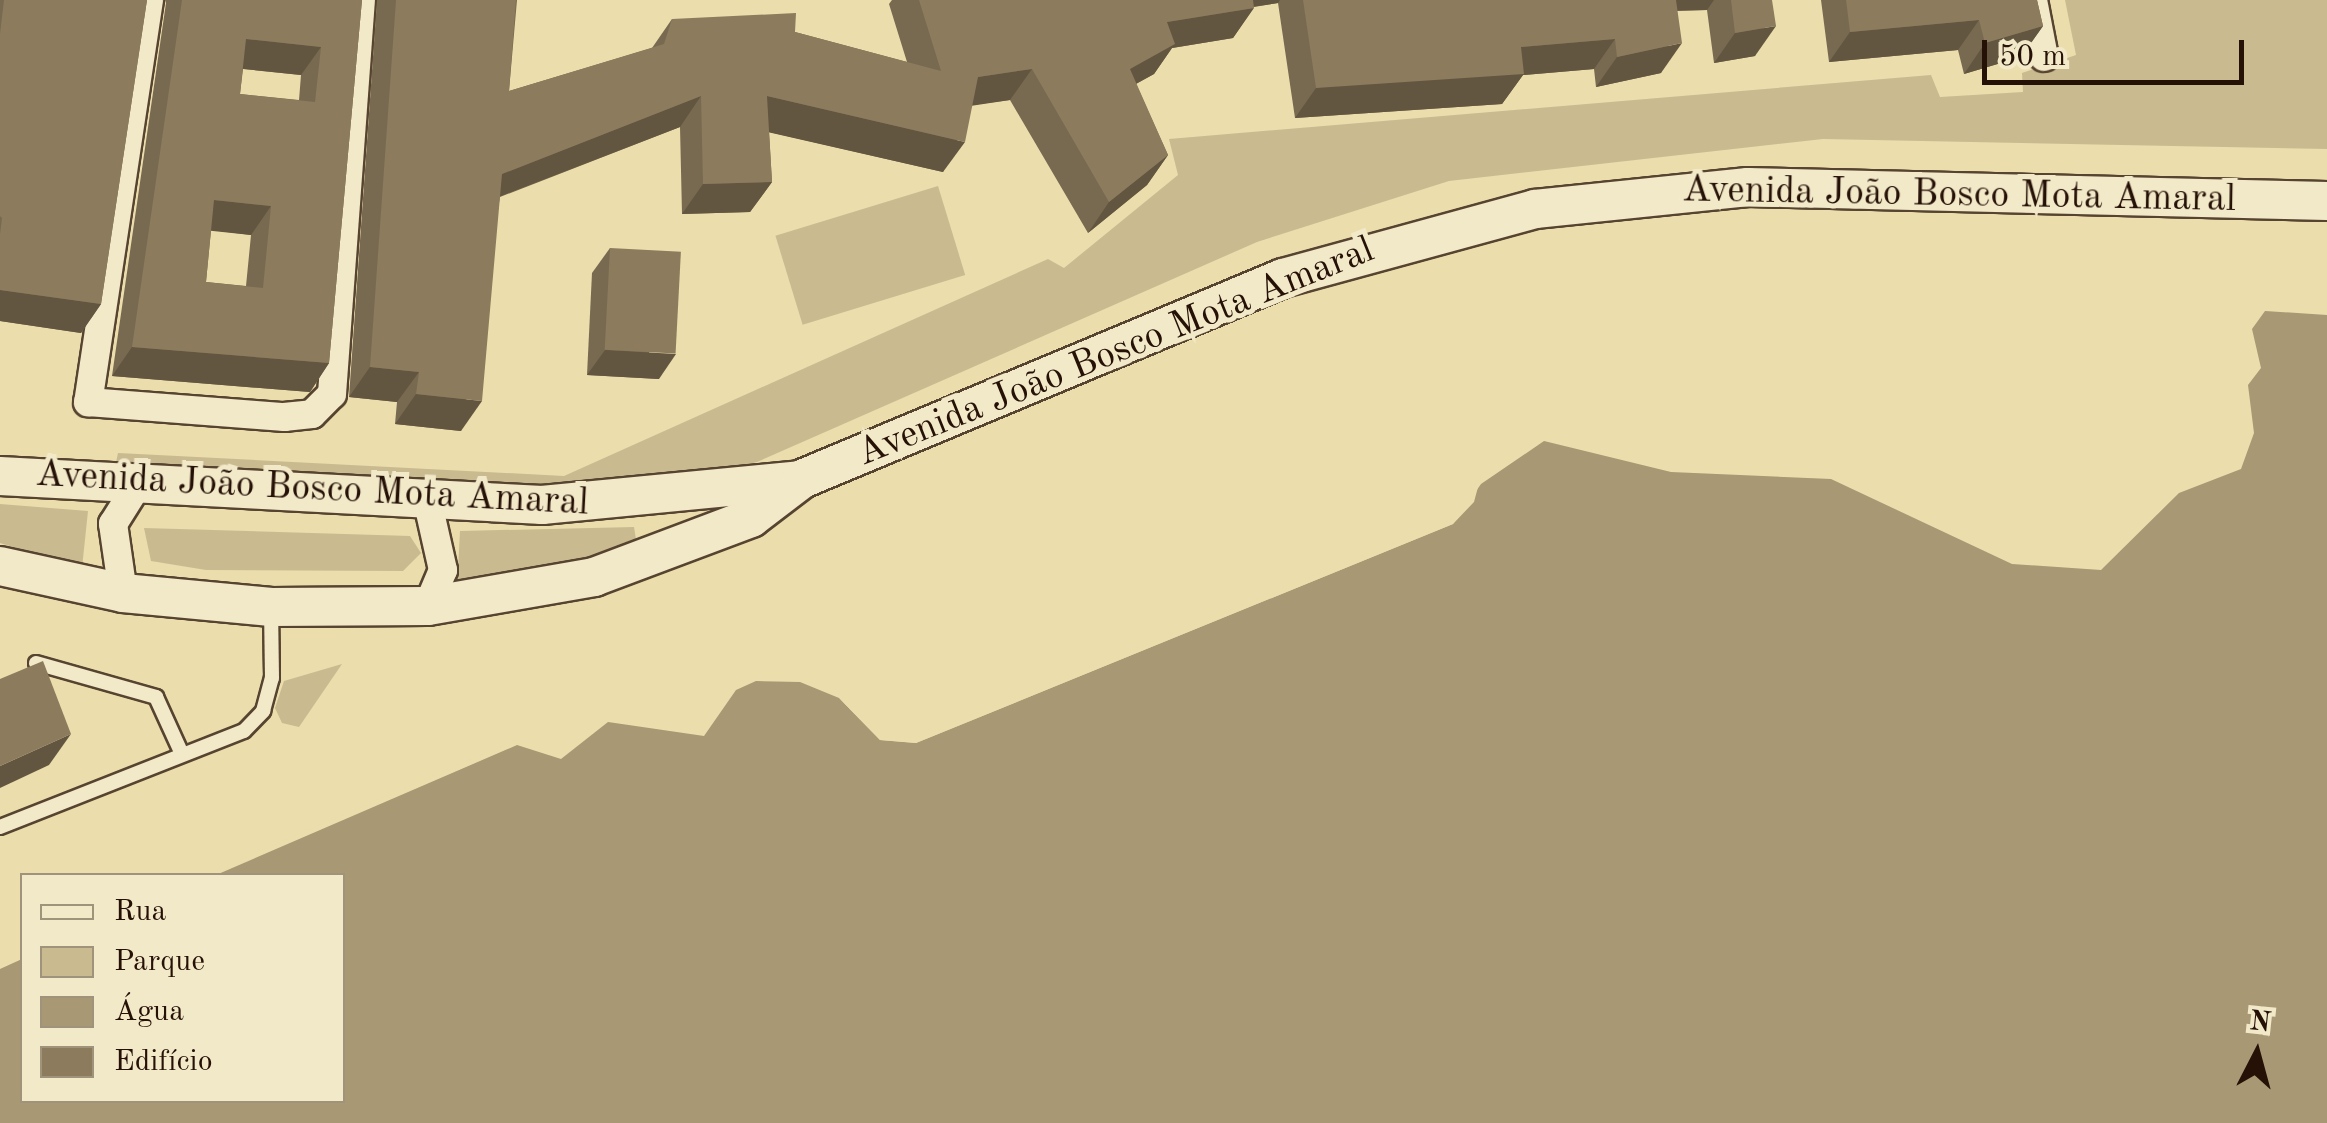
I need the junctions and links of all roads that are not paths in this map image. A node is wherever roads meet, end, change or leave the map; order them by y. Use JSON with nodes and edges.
{"nodes":[{"id":1,"x":148,"y":0,"type":"edge"},
{"id":2,"x":361,"y":0,"type":"edge"},
{"id":3,"x":2033,"y":0,"type":"edge"},
{"id":4,"x":2044,"y":57,"type":"edge"},
{"id":5,"x":2327,"y":201,"type":"edge"},
{"id":6,"x":0,"y":476,"type":"edge"},
{"id":7,"x":802,"y":480,"type":"junction"},
{"id":8,"x":135,"y":489,"type":"junction"},
{"id":9,"x":427,"y":499,"type":"junction"},
{"id":10,"x":0,"y":566,"type":"edge"},
{"id":11,"x":123,"y":592,"type":"junction"},
{"id":12,"x":428,"y":606,"type":"junction"},
{"id":13,"x":271,"y":607,"type":"junction"},
{"id":14,"x":36,"y":664,"type":"edge"},
{"id":15,"x":182,"y":754,"type":"junction"},
{"id":16,"x":0,"y":827,"type":"edge"}],
"edges":[{"from":1,"to":2,"type":"street"},
{"from":3,"to":4,"type":"street"},
{"from":5,"to":7,"type":"main road","name":"Avenida João Bosco Mota Amaral"},
{"from":6,"to":8,"type":"main road","name":"Avenida João Bosco Mota Amaral"},
{"from":7,"to":9,"type":"main road","name":"Avenida João Bosco Mota Amaral"},
{"from":7,"to":12,"type":"main road","name":"Avenida João Bosco Mota Amaral"},
{"from":8,"to":9,"type":"main road","name":"Avenida João Bosco Mota Amaral"},
{"from":8,"to":11,"type":"street"},
{"from":9,"to":12,"type":"street"},
{"from":10,"to":11,"type":"main road","name":"Avenida João Bosco Mota Amaral"},
{"from":11,"to":13,"type":"main road","name":"Avenida João Bosco Mota Amaral"},
{"from":12,"to":13,"type":"main road","name":"Avenida João Bosco Mota Amaral"},
{"from":13,"to":15,"type":"lane"},
{"from":14,"to":15,"type":"lane"},
{"from":15,"to":16,"type":"lane"}]}
